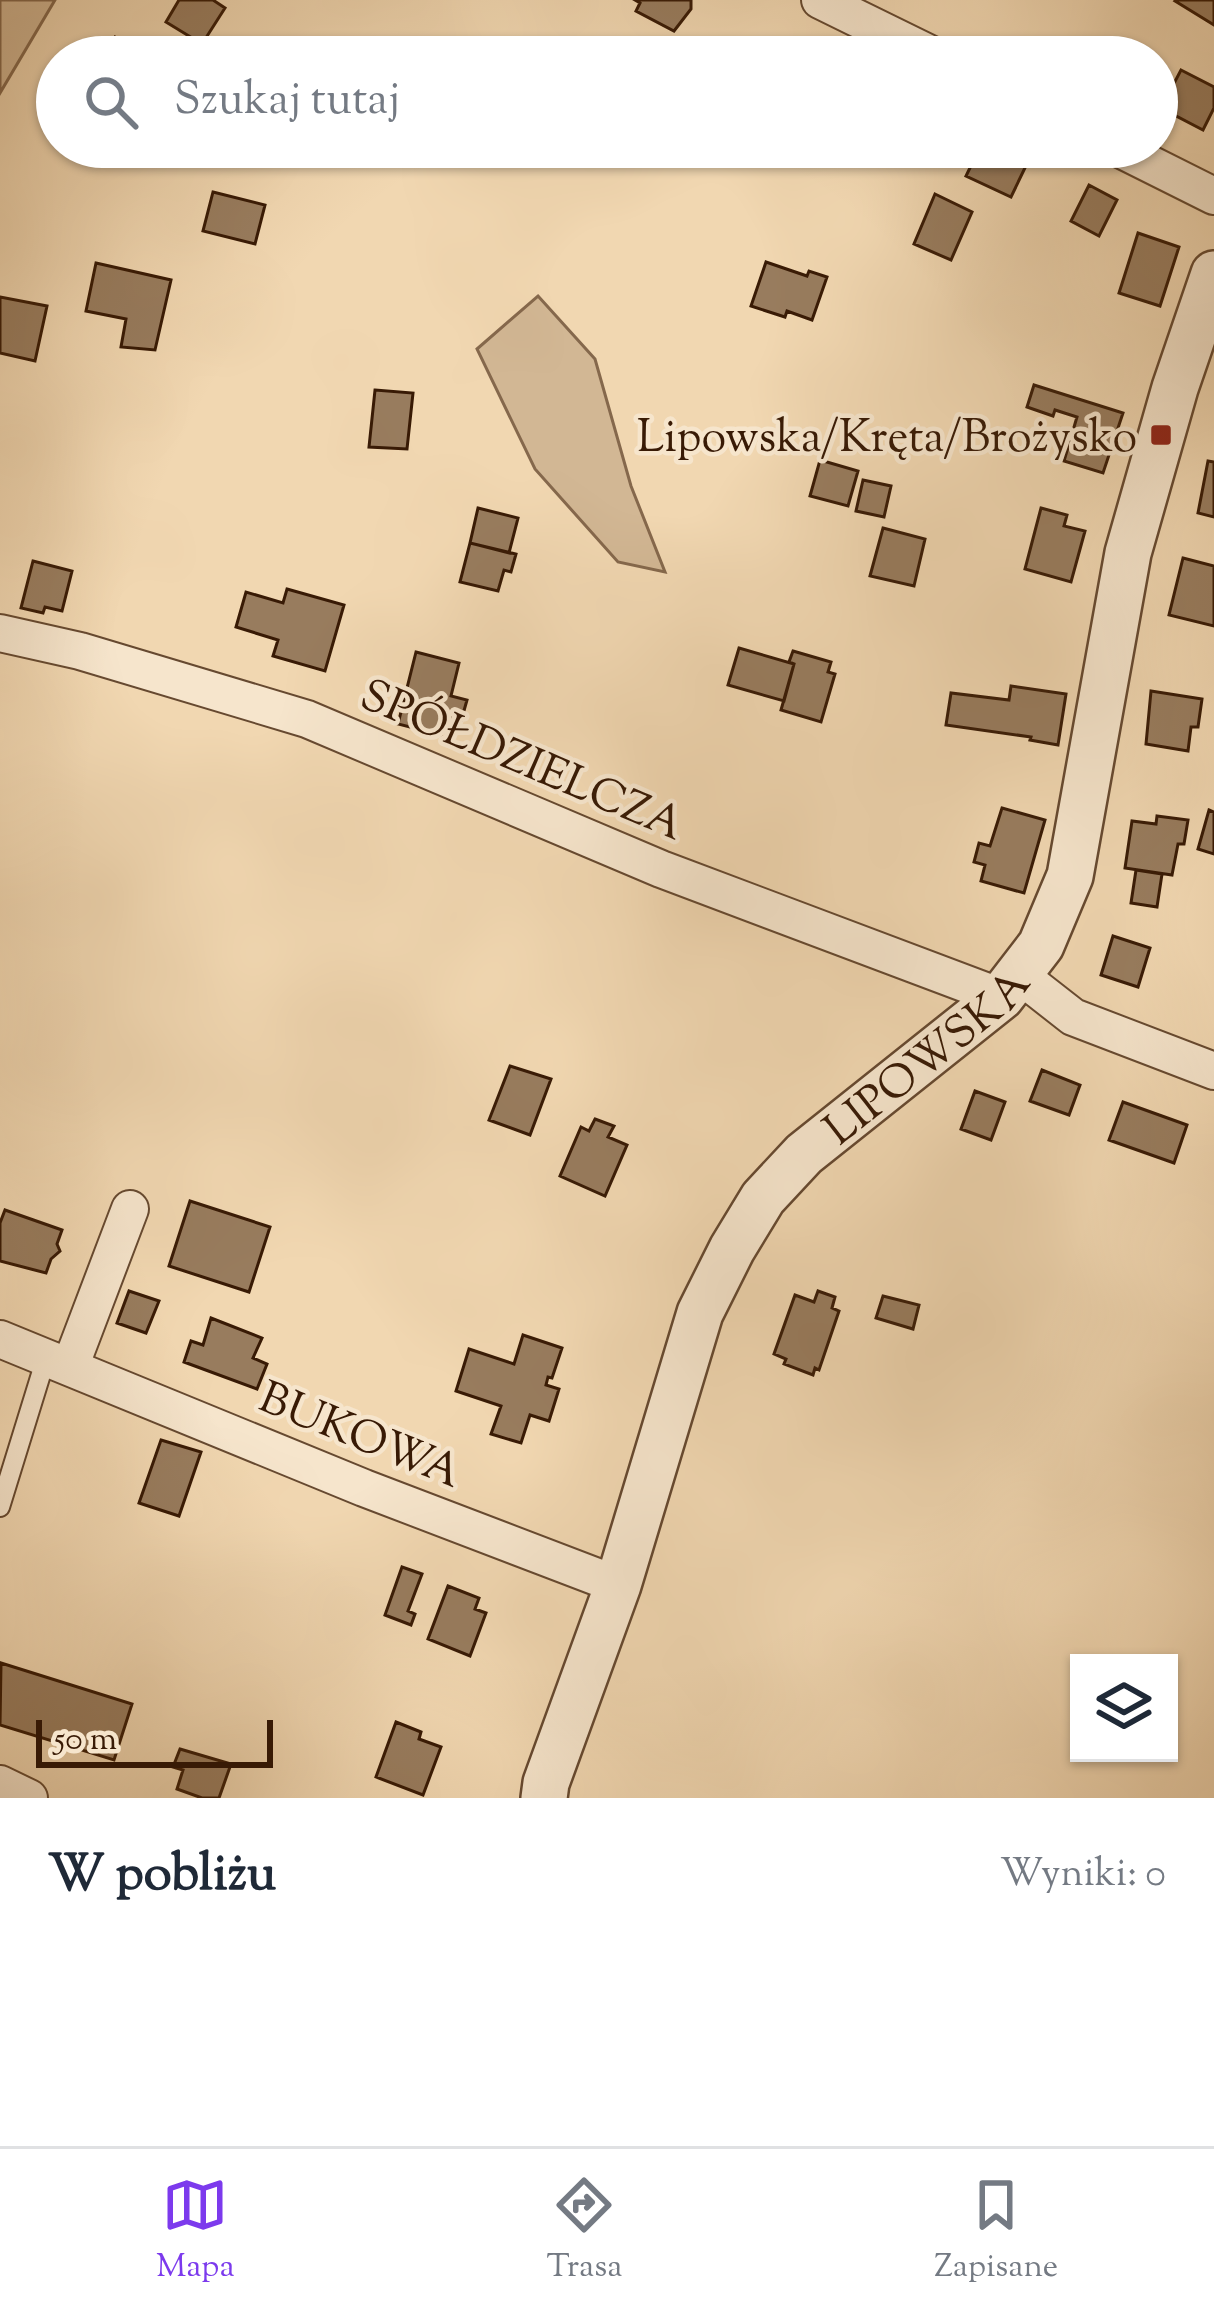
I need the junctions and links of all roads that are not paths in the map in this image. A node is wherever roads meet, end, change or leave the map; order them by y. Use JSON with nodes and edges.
{"nodes":[{"id":1,"x":820,"y":0,"type":"edge"},
{"id":2,"x":893,"y":36,"type":"edge"},
{"id":3,"x":1158,"y":168,"type":"edge"},
{"id":4,"x":1214,"y":196,"type":"edge"},
{"id":5,"x":1214,"y":274,"type":"edge"},
{"id":6,"x":0,"y":633,"type":"edge"},
{"id":7,"x":1010,"y":986,"type":"junction"},
{"id":8,"x":1214,"y":1070,"type":"edge"},
{"id":9,"x":130,"y":1209,"type":"dead end"},
{"id":10,"x":0,"y":1339,"type":"edge"},
{"id":11,"x":58,"y":1363,"type":"junction"},
{"id":12,"x":0,"y":1507,"type":"edge"},
{"id":13,"x":618,"y":1585,"type":"junction"},
{"id":14,"x":0,"y":1784,"type":"edge"},
{"id":15,"x":29,"y":1798,"type":"edge"},
{"id":16,"x":544,"y":1798,"type":"edge"}],
"edges":[{"from":1,"to":2,"type":"street"},
{"from":3,"to":4,"type":"street"},
{"from":5,"to":7,"type":"street","name":"LIPOWSKA"},
{"from":6,"to":7,"type":"street","name":"SPÓŁDZIELCZA"},
{"from":7,"to":8,"type":"street","name":"SPÓŁDZIELCZA"},
{"from":7,"to":13,"type":"street","name":"LIPOWSKA"},
{"from":9,"to":11,"type":"street"},
{"from":10,"to":11,"type":"street","name":"BUKOWA"},
{"from":11,"to":12,"type":"lane"},
{"from":11,"to":13,"type":"street","name":"BUKOWA"},
{"from":13,"to":16,"type":"street","name":"LIPOWSKA"},
{"from":14,"to":15,"type":"street"}]}
